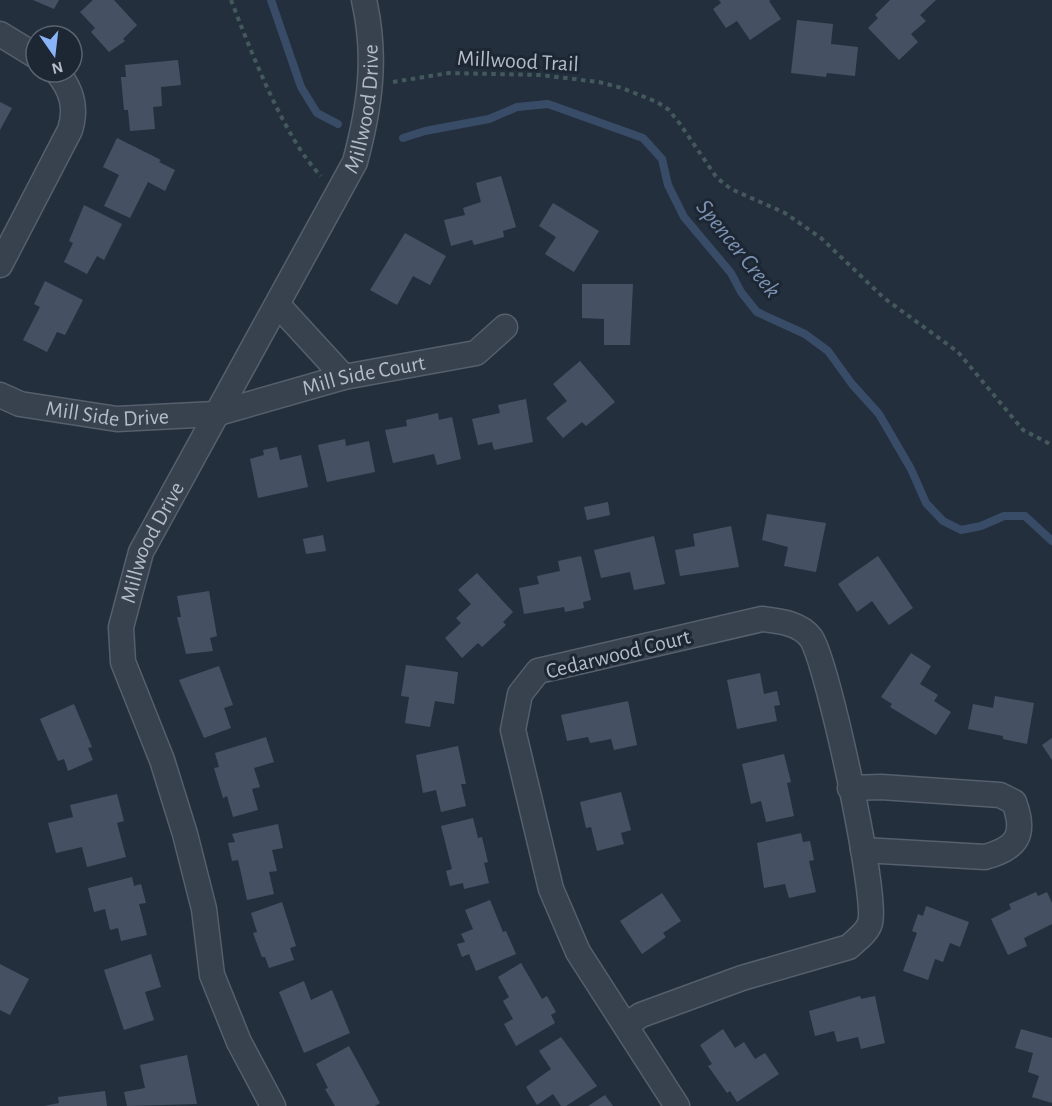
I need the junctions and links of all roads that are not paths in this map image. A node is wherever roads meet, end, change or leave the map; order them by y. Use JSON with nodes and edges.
{"nodes":[{"id":1,"x":364,"y":0,"type":"edge"},
{"id":2,"x":0,"y":34,"type":"edge"},
{"id":3,"x":24,"y":49,"type":"edge"},
{"id":4,"x":65,"y":84,"type":"edge"},
{"id":5,"x":0,"y":266,"type":"edge"},
{"id":6,"x":278,"y":305,"type":"junction"},
{"id":7,"x":506,"y":327,"type":"dead end"},
{"id":8,"x":344,"y":377,"type":"junction"},
{"id":9,"x":0,"y":395,"type":"edge"},
{"id":10,"x":215,"y":414,"type":"junction"},
{"id":11,"x":850,"y":788,"type":"junction"},
{"id":12,"x":863,"y":850,"type":"junction"},
{"id":13,"x":626,"y":1025,"type":"junction"},
{"id":14,"x":273,"y":1106,"type":"edge"},
{"id":15,"x":677,"y":1106,"type":"edge"}],
"edges":[{"from":1,"to":6,"type":"street","name":"Millwood Drive"},
{"from":2,"to":3,"type":"street"},
{"from":4,"to":5,"type":"street"},
{"from":6,"to":8,"type":"street"},
{"from":6,"to":10,"type":"street","name":"Millwood Drive"},
{"from":7,"to":8,"type":"street","name":"Mill Side Court"},
{"from":8,"to":10,"type":"street","name":"Mill Side Court"},
{"from":9,"to":10,"type":"street","name":"Mill Side Drive"},
{"from":10,"to":14,"type":"street","name":"Millwood Drive"},
{"from":11,"to":12,"type":"street","name":"Cedarwood Court"},
{"from":11,"to":12,"type":"street"},
{"from":11,"to":13,"type":"street","name":"Cedarwood Court"},
{"from":12,"to":13,"type":"street","name":"Cedarwood Court"},
{"from":13,"to":15,"type":"street","name":"Cedarwood Court"}]}
